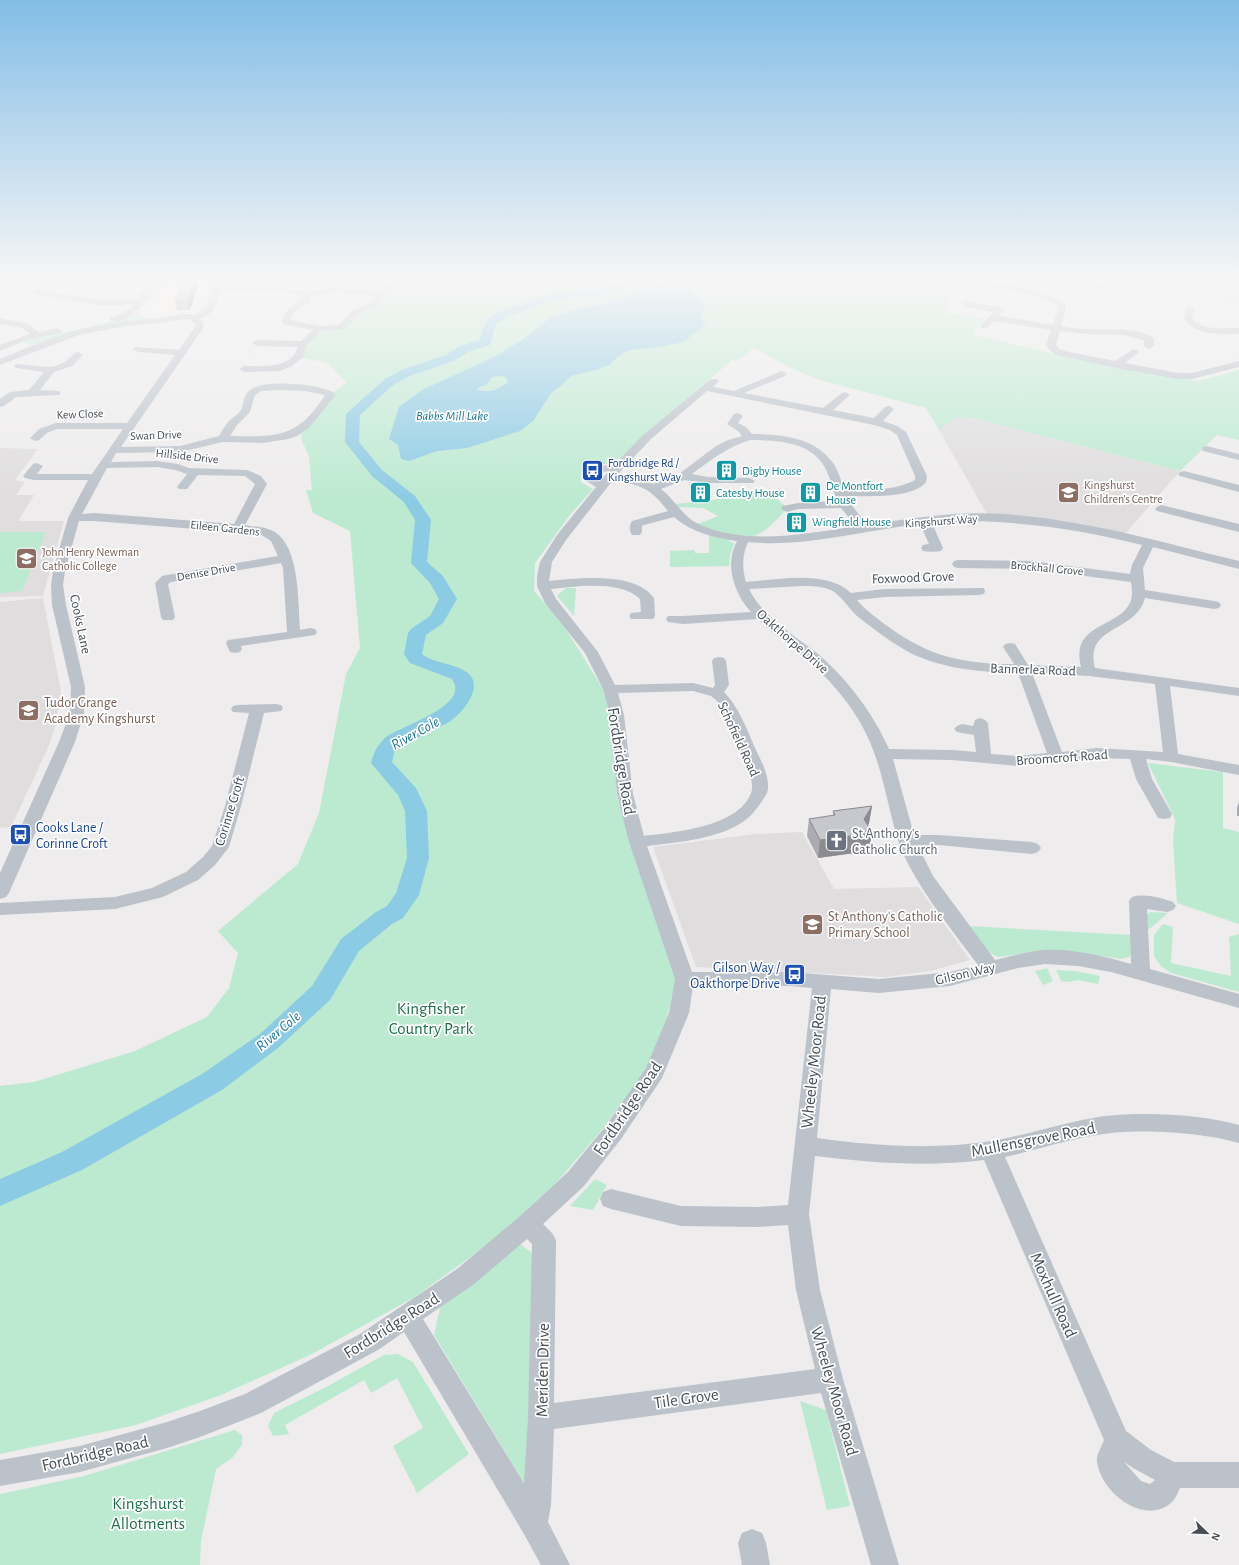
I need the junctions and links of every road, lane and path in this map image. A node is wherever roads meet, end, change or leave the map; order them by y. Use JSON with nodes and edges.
{"nodes":[{"id":1,"x":23,"y":353,"type":"edge"},
{"id":2,"x":40,"y":353,"type":"edge"},
{"id":3,"x":180,"y":353,"type":"edge"},
{"id":4,"x":301,"y":353,"type":"edge"},
{"id":5,"x":1063,"y":353,"type":"edge"},
{"id":6,"x":1133,"y":353,"type":"edge"},
{"id":7,"x":78,"y":355,"type":"dead end"},
{"id":8,"x":0,"y":362,"type":"edge"},
{"id":9,"x":18,"y":363,"type":"junction"},
{"id":10,"x":295,"y":364,"type":"dead end"},
{"id":11,"x":1239,"y":364,"type":"edge"},
{"id":12,"x":1116,"y":365,"type":"junction"},
{"id":13,"x":0,"y":368,"type":"edge"},
{"id":14,"x":244,"y":369,"type":"dead end"},
{"id":15,"x":47,"y":370,"type":"junction"},
{"id":16,"x":764,"y":371,"type":"dead end"},
{"id":17,"x":714,"y":381,"type":"dead end"},
{"id":18,"x":272,"y":387,"type":"junction"},
{"id":19,"x":705,"y":388,"type":"junction"},
{"id":20,"x":32,"y":393,"type":"junction"},
{"id":21,"x":56,"y":393,"type":"dead end"},
{"id":22,"x":0,"y":394,"type":"edge"},
{"id":23,"x":13,"y":394,"type":"junction"},
{"id":24,"x":735,"y":394,"type":"junction"},
{"id":25,"x":845,"y":395,"type":"dead end"},
{"id":26,"x":0,"y":404,"type":"edge"},
{"id":27,"x":889,"y":409,"type":"dead end"},
{"id":28,"x":825,"y":412,"type":"junction"},
{"id":29,"x":738,"y":416,"type":"dead end"},
{"id":30,"x":876,"y":422,"type":"junction"},
{"id":31,"x":128,"y":426,"type":"junction"},
{"id":32,"x":749,"y":437,"type":"junction"},
{"id":33,"x":35,"y":438,"type":"dead end"},
{"id":34,"x":223,"y":439,"type":"junction"},
{"id":35,"x":1207,"y":448,"type":"dead end"},
{"id":36,"x":113,"y":450,"type":"junction"},
{"id":37,"x":1239,"y":457,"type":"edge"},
{"id":38,"x":103,"y":465,"type":"junction"},
{"id":39,"x":37,"y":466,"type":"dead end"},
{"id":40,"x":194,"y":472,"type":"junction"},
{"id":41,"x":1184,"y":474,"type":"dead end"},
{"id":42,"x":610,"y":476,"type":"junction"},
{"id":43,"x":683,"y":476,"type":"junction"},
{"id":44,"x":96,"y":477,"type":"junction"},
{"id":45,"x":749,"y":481,"type":"dead end"},
{"id":46,"x":183,"y":487,"type":"dead end"},
{"id":47,"x":653,"y":488,"type":"junction"},
{"id":48,"x":1239,"y":489,"type":"edge"},
{"id":49,"x":839,"y":492,"type":"junction"},
{"id":50,"x":844,"y":504,"type":"junction"},
{"id":51,"x":787,"y":508,"type":"dead end"},
{"id":52,"x":1161,"y":509,"type":"dead end"},
{"id":53,"x":676,"y":514,"type":"junction"},
{"id":54,"x":74,"y":518,"type":"junction"},
{"id":55,"x":925,"y":521,"type":"junction"},
{"id":56,"x":238,"y":528,"type":"junction"},
{"id":57,"x":1239,"y":528,"type":"edge"},
{"id":58,"x":864,"y":529,"type":"junction"},
{"id":59,"x":636,"y":532,"type":"dead end"},
{"id":60,"x":744,"y":539,"type":"junction"},
{"id":61,"x":1149,"y":543,"type":"junction"},
{"id":62,"x":927,"y":548,"type":"dead end"},
{"id":63,"x":286,"y":558,"type":"junction"},
{"id":64,"x":958,"y":564,"type":"dead end"},
{"id":65,"x":1239,"y":565,"type":"edge"},
{"id":66,"x":1137,"y":579,"type":"junction"},
{"id":67,"x":543,"y":586,"type":"junction"},
{"id":68,"x":741,"y":586,"type":"junction"},
{"id":69,"x":979,"y":591,"type":"dead end"},
{"id":70,"x":1140,"y":593,"type":"junction"},
{"id":71,"x":847,"y":597,"type":"junction"},
{"id":72,"x":1214,"y":605,"type":"dead end"},
{"id":73,"x":636,"y":616,"type":"dead end"},
{"id":74,"x":760,"y":616,"type":"junction"},
{"id":75,"x":168,"y":617,"type":"dead end"},
{"id":76,"x":680,"y":623,"type":"dead end"},
{"id":77,"x":310,"y":632,"type":"dead end"},
{"id":78,"x":294,"y":635,"type":"junction"},
{"id":79,"x":1010,"y":647,"type":"dead end"},
{"id":80,"x":235,"y":649,"type":"dead end"},
{"id":81,"x":719,"y":661,"type":"dead end"},
{"id":82,"x":1023,"y":668,"type":"junction"},
{"id":83,"x":1089,"y":671,"type":"junction"},
{"id":84,"x":1162,"y":682,"type":"junction"},
{"id":85,"x":610,"y":689,"type":"junction"},
{"id":86,"x":1239,"y":692,"type":"edge"},
{"id":87,"x":716,"y":693,"type":"junction"},
{"id":88,"x":276,"y":708,"type":"dead end"},
{"id":89,"x":238,"y":709,"type":"dead end"},
{"id":90,"x":257,"y":709,"type":"junction"},
{"id":91,"x":962,"y":729,"type":"dead end"},
{"id":92,"x":884,"y":754,"type":"junction"},
{"id":93,"x":1137,"y":754,"type":"junction"},
{"id":94,"x":1056,"y":757,"type":"junction"},
{"id":95,"x":1172,"y":757,"type":"junction"},
{"id":96,"x":984,"y":758,"type":"junction"},
{"id":97,"x":1239,"y":770,"type":"edge"},
{"id":98,"x":1164,"y":814,"type":"dead end"},
{"id":99,"x":907,"y":841,"type":"junction"},
{"id":100,"x":637,"y":842,"type":"junction"},
{"id":101,"x":1032,"y":848,"type":"dead end"},
{"id":102,"x":0,"y":893,"type":"edge"},
{"id":103,"x":1167,"y":906,"type":"dead end"},
{"id":104,"x":0,"y":909,"type":"edge"},
{"id":105,"x":991,"y":968,"type":"junction"},
{"id":106,"x":1141,"y":972,"type":"junction"},
{"id":107,"x":685,"y":979,"type":"junction"},
{"id":108,"x":822,"y":982,"type":"junction"},
{"id":109,"x":1239,"y":1001,"type":"edge"},
{"id":110,"x":1239,"y":1134,"type":"edge"},
{"id":111,"x":804,"y":1145,"type":"junction"},
{"id":112,"x":991,"y":1150,"type":"junction"},
{"id":113,"x":611,"y":1199,"type":"dead end"},
{"id":114,"x":798,"y":1214,"type":"junction"},
{"id":115,"x":527,"y":1224,"type":"junction"},
{"id":116,"x":408,"y":1316,"type":"junction"},
{"id":117,"x":830,"y":1379,"type":"junction"},
{"id":118,"x":541,"y":1418,"type":"junction"},
{"id":119,"x":0,"y":1473,"type":"edge"},
{"id":120,"x":1239,"y":1475,"type":"edge"},
{"id":121,"x":534,"y":1524,"type":"junction"},
{"id":122,"x":556,"y":1565,"type":"edge"},
{"id":123,"x":885,"y":1565,"type":"edge"}],
"edges":[{"from":1,"to":8,"type":"street"},
{"from":2,"to":9,"type":"street"},
{"from":3,"to":31,"type":"street","name":"Cooks Lane"},
{"from":4,"to":14,"type":"street"},
{"from":5,"to":12,"type":"street"},
{"from":6,"to":12,"type":"street"},
{"from":7,"to":15,"type":"street"},
{"from":9,"to":13,"type":"street"},
{"from":9,"to":15,"type":"street"},
{"from":10,"to":18,"type":"street"},
{"from":11,"to":12,"type":"street"},
{"from":15,"to":20,"type":"street"},
{"from":16,"to":24,"type":"street"},
{"from":17,"to":19,"type":"street"},
{"from":18,"to":34,"type":"street","name":"Swan Drive"},
{"from":18,"to":34,"type":"street","name":"Swan Drive"},
{"from":19,"to":24,"type":"street"},
{"from":19,"to":42,"type":"street"},
{"from":20,"to":21,"type":"street"},
{"from":20,"to":23,"type":"street"},
{"from":22,"to":23,"type":"street"},
{"from":23,"to":26,"type":"street"},
{"from":24,"to":28,"type":"street"},
{"from":25,"to":28,"type":"street"},
{"from":27,"to":30,"type":"street"},
{"from":28,"to":30,"type":"street"},
{"from":29,"to":32,"type":"street"},
{"from":30,"to":49,"type":"street"},
{"from":31,"to":33,"type":"street","name":"Kew Close"},
{"from":31,"to":36,"type":"street","name":"Cooks Lane"},
{"from":32,"to":43,"type":"street"},
{"from":32,"to":49,"type":"street"},
{"from":34,"to":36,"type":"street","name":"Swan Drive"},
{"from":35,"to":37,"type":"street"},
{"from":36,"to":38,"type":"street","name":"Cooks Lane"},
{"from":38,"to":40,"type":"street","name":"Hillside Drive"},
{"from":38,"to":44,"type":"street","name":"Cooks Lane"},
{"from":39,"to":44,"type":"street"},
{"from":40,"to":46,"type":"street"},
{"from":40,"to":56,"type":"street","name":"Hillside Drive"},
{"from":41,"to":48,"type":"street"},
{"from":42,"to":47,"type":"street","name":"Kingshurst Way"},
{"from":42,"to":67,"type":"street"},
{"from":43,"to":45,"type":"street"},
{"from":43,"to":47,"type":"street"},
{"from":44,"to":54,"type":"street","name":"Cooks Lane"},
{"from":47,"to":53,"type":"street","name":"Kingshurst Way"},
{"from":49,"to":50,"type":"street"},
{"from":50,"to":51,"type":"street"},
{"from":50,"to":58,"type":"street"},
{"from":52,"to":57,"type":"street"},
{"from":53,"to":59,"type":"street"},
{"from":53,"to":60,"type":"street","name":"Kingshurst Way"},
{"from":54,"to":56,"type":"street","name":"Eileen Gardens"},
{"from":54,"to":102,"type":"street","name":"Cooks Lane"},
{"from":55,"to":58,"type":"street","name":"Kingshurst Way"},
{"from":55,"to":61,"type":"street","name":"Kingshurst Way"},
{"from":55,"to":62,"type":"street"},
{"from":56,"to":63,"type":"street","name":"Eileen Gardens"},
{"from":58,"to":60,"type":"street","name":"Kingshurst Way"},
{"from":60,"to":68,"type":"street","name":"Oakthorpe Drive"},
{"from":61,"to":65,"type":"street","name":"Kingshurst Way"},
{"from":61,"to":66,"type":"street"},
{"from":63,"to":75,"type":"street","name":"Denise Drive"},
{"from":63,"to":78,"type":"street","name":"Eileen Gardens"},
{"from":64,"to":66,"type":"street","name":"Brockhall Grove"},
{"from":66,"to":70,"type":"street"},
{"from":67,"to":73,"type":"street"},
{"from":67,"to":85,"type":"street","name":"Fordbridge Road"},
{"from":68,"to":71,"type":"street","name":"Bannerlea Road"},
{"from":68,"to":74,"type":"street","name":"Oakthorpe Drive"},
{"from":69,"to":71,"type":"street","name":"Foxwood Grove"},
{"from":70,"to":72,"type":"street"},
{"from":70,"to":83,"type":"street"},
{"from":71,"to":82,"type":"street","name":"Bannerlea Road"},
{"from":74,"to":76,"type":"street"},
{"from":74,"to":92,"type":"street","name":"Oakthorpe Drive"},
{"from":77,"to":78,"type":"street"},
{"from":78,"to":80,"type":"street"},
{"from":79,"to":82,"type":"street"},
{"from":81,"to":87,"type":"street","name":"Schofield Road"},
{"from":82,"to":83,"type":"street","name":"Bannerlea Road"},
{"from":82,"to":94,"type":"street"},
{"from":83,"to":84,"type":"street","name":"Bannerlea Road"},
{"from":84,"to":86,"type":"street","name":"Bannerlea Road"},
{"from":84,"to":95,"type":"street"},
{"from":85,"to":87,"type":"street","name":"Schofield Road"},
{"from":85,"to":100,"type":"street","name":"Fordbridge Road"},
{"from":87,"to":100,"type":"street","name":"Schofield Road"},
{"from":88,"to":90,"type":"street"},
{"from":89,"to":90,"type":"street"},
{"from":90,"to":104,"type":"street","name":"Corinne Croft"},
{"from":91,"to":96,"type":"street"},
{"from":92,"to":96,"type":"street","name":"Broomcroft Road"},
{"from":92,"to":99,"type":"street","name":"Oakthorpe Drive"},
{"from":93,"to":94,"type":"street","name":"Broomcroft Road"},
{"from":93,"to":95,"type":"street","name":"Broomcroft Road"},
{"from":93,"to":98,"type":"street"},
{"from":94,"to":96,"type":"street","name":"Broomcroft Road"},
{"from":95,"to":97,"type":"street","name":"Broomcroft Road"},
{"from":99,"to":101,"type":"street"},
{"from":99,"to":105,"type":"street","name":"Oakthorpe Drive"},
{"from":100,"to":107,"type":"street","name":"Fordbridge Road"},
{"from":103,"to":106,"type":"street"},
{"from":105,"to":106,"type":"street","name":"Gilson Way"},
{"from":105,"to":108,"type":"street","name":"Gilson Way"},
{"from":106,"to":109,"type":"street","name":"Gilson Way"},
{"from":107,"to":108,"type":"street","name":"Gilson Way"},
{"from":107,"to":115,"type":"street","name":"Fordbridge Road"},
{"from":108,"to":111,"type":"street","name":"Wheeley Moor Road"},
{"from":110,"to":112,"type":"street","name":"Mullensgrove Road"},
{"from":111,"to":112,"type":"street","name":"Mullensgrove Road"},
{"from":111,"to":114,"type":"street","name":"Wheeley Moor Road"},
{"from":112,"to":120,"type":"street","name":"Moxhull Road"},
{"from":113,"to":114,"type":"street"},
{"from":114,"to":117,"type":"street","name":"Wheeley Moor Road"},
{"from":115,"to":116,"type":"street","name":"Fordbridge Road"},
{"from":115,"to":118,"type":"street","name":"Meriden Drive"},
{"from":116,"to":119,"type":"street","name":"Fordbridge Road"},
{"from":116,"to":121,"type":"street"},
{"from":117,"to":118,"type":"street","name":"Tile Grove"},
{"from":117,"to":123,"type":"street","name":"Wheeley Moor Road"},
{"from":118,"to":121,"type":"street","name":"Meriden Drive"},
{"from":121,"to":122,"type":"street"}]}
